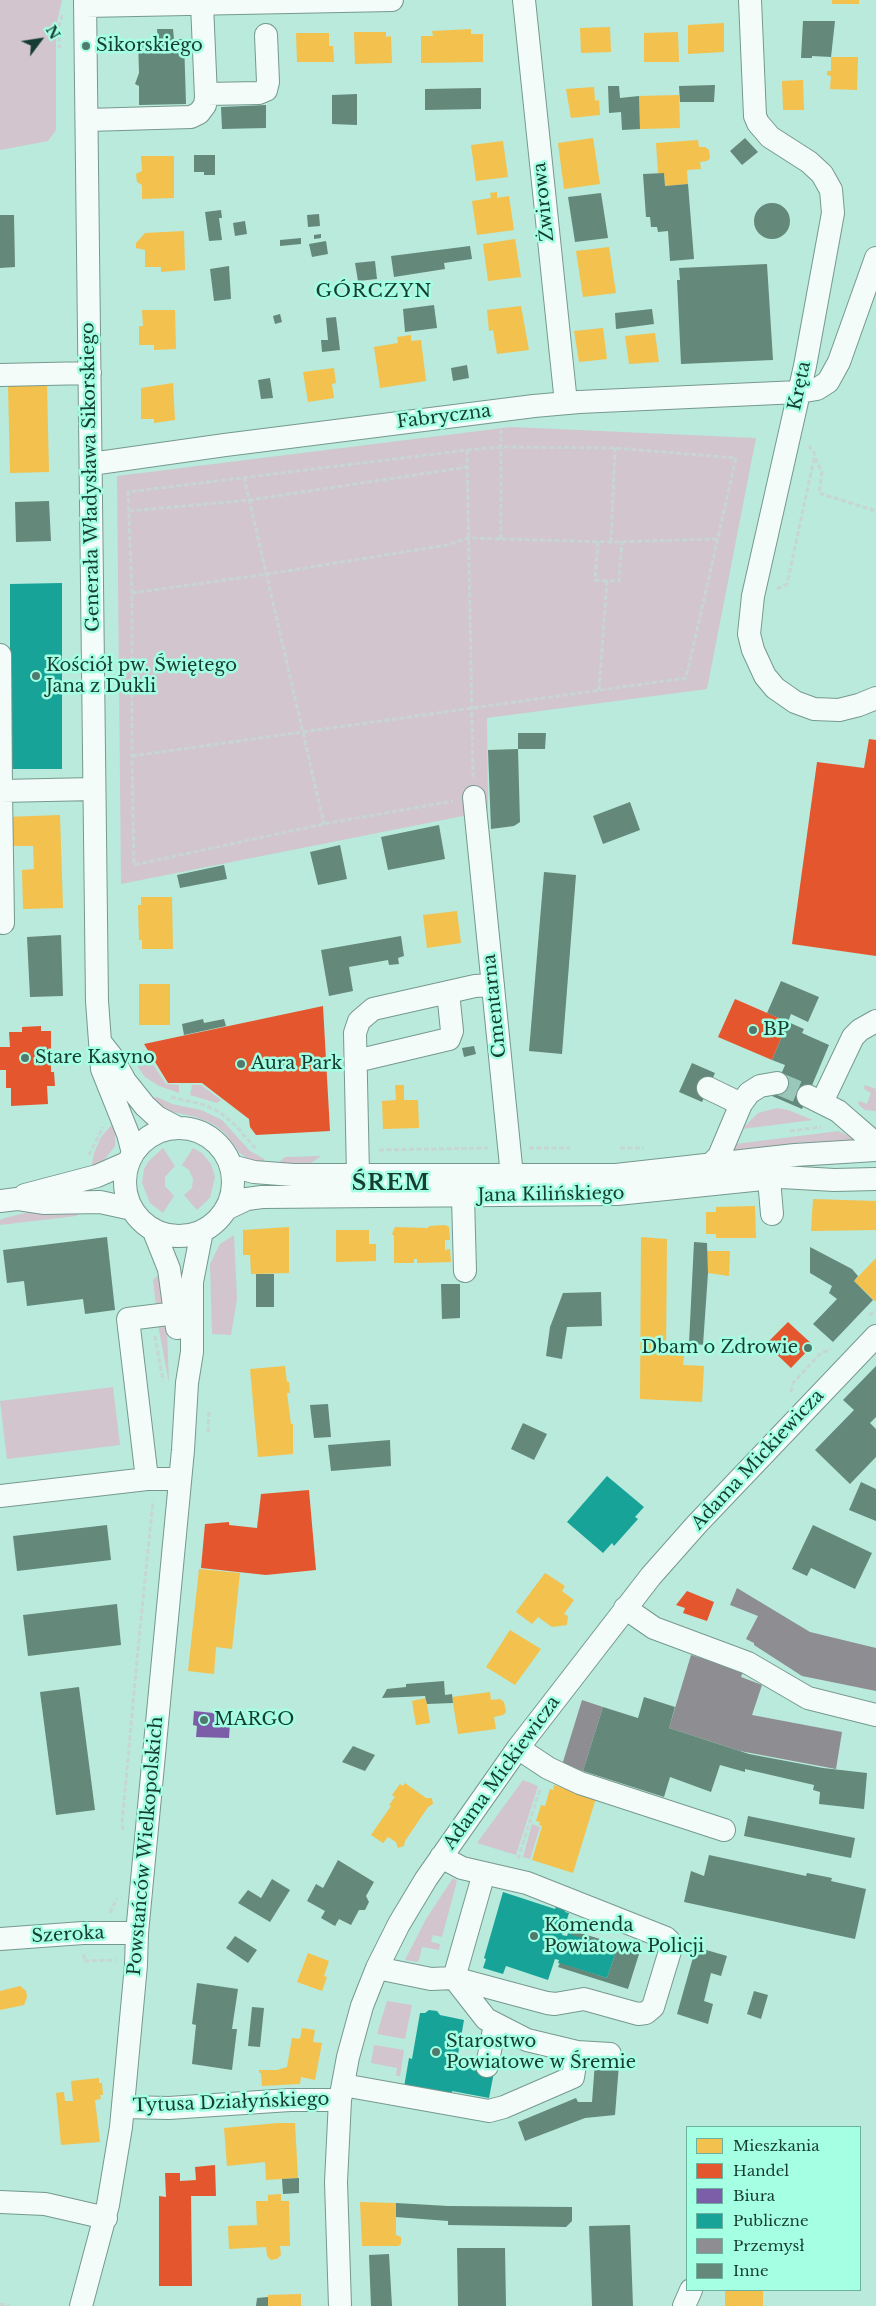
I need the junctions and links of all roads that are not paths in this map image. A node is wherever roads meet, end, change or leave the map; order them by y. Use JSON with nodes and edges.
{"nodes":[{"id":1,"x":392,"y":0,"type":"edge"},
{"id":2,"x":524,"y":0,"type":"edge"},
{"id":3,"x":750,"y":0,"type":"edge"},
{"id":4,"x":202,"y":4,"type":"junction"},
{"id":5,"x":78,"y":5,"type":"edge"},
{"id":6,"x":266,"y":35,"type":"dead end"},
{"id":7,"x":206,"y":94,"type":"junction"},
{"id":8,"x":87,"y":120,"type":"junction"},
{"id":9,"x":876,"y":258,"type":"edge"},
{"id":10,"x":90,"y":374,"type":"junction"},
{"id":11,"x":0,"y":375,"type":"edge"},
{"id":12,"x":799,"y":392,"type":"junction"},
{"id":13,"x":566,"y":403,"type":"junction"},
{"id":14,"x":91,"y":464,"type":"junction"},
{"id":15,"x":0,"y":655,"type":"edge"},
{"id":16,"x":876,"y":698,"type":"edge"},
{"id":17,"x":94,"y":789,"type":"junction"},
{"id":18,"x":1,"y":791,"type":"edge"},
{"id":19,"x":475,"y":805,"type":"road end"},
{"id":20,"x":3,"y":923,"type":"dead end"},
{"id":21,"x":493,"y":984,"type":"junction"},
{"id":22,"x":448,"y":992,"type":"junction"},
{"id":23,"x":876,"y":1021,"type":"edge"},
{"id":24,"x":101,"y":1043,"type":"junction"},
{"id":25,"x":356,"y":1061,"type":"junction"},
{"id":26,"x":777,"y":1083,"type":"tunnel mouth"},
{"id":27,"x":708,"y":1088,"type":"dead end"},
{"id":28,"x":742,"y":1104,"type":"junction"},
{"id":29,"x":176,"y":1127,"type":"junction"},
{"id":30,"x":876,"y":1144,"type":"edge"},
{"id":31,"x":876,"y":1150,"type":"edge"},
{"id":32,"x":131,"y":1157,"type":"junction"},
{"id":33,"x":232,"y":1166,"type":"junction"},
{"id":34,"x":709,"y":1166,"type":"junction"},
{"id":35,"x":358,"y":1175,"type":"junction"},
{"id":36,"x":769,"y":1178,"type":"junction"},
{"id":37,"x":876,"y":1179,"type":"edge"},
{"id":38,"x":508,"y":1186,"type":"junction"},
{"id":39,"x":463,"y":1197,"type":"junction"},
{"id":40,"x":9,"y":1200,"type":"edge"},
{"id":41,"x":132,"y":1209,"type":"junction"},
{"id":42,"x":226,"y":1209,"type":"junction"},
{"id":43,"x":772,"y":1214,"type":"dead end"},
{"id":44,"x":153,"y":1229,"type":"junction"},
{"id":45,"x":202,"y":1231,"type":"junction"},
{"id":46,"x":465,"y":1271,"type":"dead end"},
{"id":47,"x":176,"y":1314,"type":"junction"},
{"id":48,"x":876,"y":1336,"type":"edge"},
{"id":49,"x":187,"y":1383,"type":"junction"},
{"id":50,"x":162,"y":1479,"type":"junction"},
{"id":51,"x":0,"y":1496,"type":"edge"},
{"id":52,"x":626,"y":1608,"type":"junction"},
{"id":53,"x":876,"y":1715,"type":"edge"},
{"id":54,"x":518,"y":1748,"type":"junction"},
{"id":55,"x":724,"y":1830,"type":"dead end"},
{"id":56,"x":441,"y":1858,"type":"junction"},
{"id":57,"x":484,"y":1873,"type":"junction"},
{"id":58,"x":137,"y":1934,"type":"junction"},
{"id":59,"x":0,"y":1939,"type":"edge"},
{"id":60,"x":377,"y":1968,"type":"junction"},
{"id":61,"x":454,"y":1978,"type":"junction"},
{"id":62,"x":495,"y":2024,"type":"junction"},
{"id":63,"x":577,"y":2052,"type":"junction"},
{"id":64,"x":610,"y":2054,"type":"dead end"},
{"id":65,"x":486,"y":2066,"type":"dead end"},
{"id":66,"x":342,"y":2092,"type":"junction"},
{"id":67,"x":122,"y":2107,"type":"junction"},
{"id":68,"x":0,"y":2202,"type":"edge"},
{"id":69,"x":106,"y":2218,"type":"junction"},
{"id":70,"x":691,"y":2291,"type":"edge"},
{"id":71,"x":81,"y":2306,"type":"edge"},
{"id":72,"x":340,"y":2306,"type":"edge"},
{"id":73,"x":684,"y":2306,"type":"edge"}],
"edges":[{"from":1,"to":4,"type":"street"},
{"from":2,"to":13,"type":"street","name":"Żwirowa"},
{"from":3,"to":12,"type":"street","name":"Kręta"},
{"from":4,"to":5,"type":"street"},
{"from":4,"to":7,"type":"street"},
{"from":5,"to":8,"type":"street","name":"Generała Władysława Sikorskiego"},
{"from":6,"to":7,"type":"street"},
{"from":7,"to":8,"type":"street"},
{"from":8,"to":10,"type":"street","name":"Generała Władysława Sikorskiego"},
{"from":9,"to":12,"type":"street","name":"Fabryczna"},
{"from":10,"to":11,"type":"street"},
{"from":10,"to":14,"type":"street","name":"Generała Władysława Sikorskiego"},
{"from":12,"to":13,"type":"street","name":"Fabryczna"},
{"from":12,"to":16,"type":"street","name":"Kręta"},
{"from":13,"to":14,"type":"street","name":"Fabryczna"},
{"from":14,"to":17,"type":"street","name":"Generała Władysława Sikorskiego"},
{"from":15,"to":18,"type":"street"},
{"from":17,"to":18,"type":"street"},
{"from":17,"to":24,"type":"street","name":"Generała Władysława Sikorskiego"},
{"from":18,"to":20,"type":"street"},
{"from":19,"to":21,"type":"street","name":"Cmentarna"},
{"from":21,"to":22,"type":"street"},
{"from":21,"to":38,"type":"street","name":"Cmentarna"},
{"from":22,"to":25,"type":"street"},
{"from":22,"to":25,"type":"street"},
{"from":23,"to":30,"type":"street"},
{"from":24,"to":29,"type":"street","name":"Generała Władysława Sikorskiego"},
{"from":24,"to":32,"type":"street","name":"Generała Władysława Sikorskiego"},
{"from":25,"to":35,"type":"street"},
{"from":26,"to":28,"type":"street"},
{"from":27,"to":28,"type":"street"},
{"from":28,"to":34,"type":"street"},
{"from":29,"to":32,"type":"street"},
{"from":29,"to":33,"type":"street"},
{"from":31,"to":34,"type":"street","name":"Jana Kilińskiego"},
{"from":32,"to":40,"type":"street"},
{"from":32,"to":41,"type":"street"},
{"from":33,"to":35,"type":"street","name":"Jana Kilińskiego"},
{"from":33,"to":42,"type":"street"},
{"from":34,"to":38,"type":"street","name":"Jana Kilińskiego"},
{"from":35,"to":38,"type":"street","name":"Jana Kilińskiego"},
{"from":36,"to":37,"type":"street","name":"Jana Kilińskiego"},
{"from":36,"to":38,"type":"street","name":"Jana Kilińskiego"},
{"from":36,"to":43,"type":"street"},
{"from":38,"to":39,"type":"street","name":"Jana Kilińskiego"},
{"from":39,"to":42,"type":"street","name":"Jana Kilińskiego"},
{"from":39,"to":46,"type":"street"},
{"from":40,"to":41,"type":"street"},
{"from":41,"to":44,"type":"street"},
{"from":42,"to":45,"type":"street"},
{"from":44,"to":45,"type":"street"},
{"from":44,"to":47,"type":"street","name":"Powstańców Wielkopolskich"},
{"from":45,"to":49,"type":"street","name":"Powstańców Wielkopolskich"},
{"from":47,"to":49,"type":"street","name":"Powstańców Wielkopolskich"},
{"from":47,"to":50,"type":"street"},
{"from":48,"to":52,"type":"street","name":"Adama Mickiewicza"},
{"from":49,"to":50,"type":"street","name":"Powstańców Wielkopolskich"},
{"from":50,"to":51,"type":"street"},
{"from":50,"to":58,"type":"street","name":"Powstańców Wielkopolskich"},
{"from":52,"to":53,"type":"street"},
{"from":52,"to":54,"type":"street","name":"Adama Mickiewicza"},
{"from":54,"to":55,"type":"street"},
{"from":54,"to":56,"type":"street","name":"Adama Mickiewicza"},
{"from":56,"to":57,"type":"street"},
{"from":56,"to":60,"type":"street","name":"Adama Mickiewicza"},
{"from":57,"to":61,"type":"street"},
{"from":57,"to":61,"type":"street"},
{"from":58,"to":59,"type":"street","name":"Szeroka"},
{"from":58,"to":67,"type":"street","name":"Powstańców Wielkopolskich"},
{"from":60,"to":61,"type":"street"},
{"from":60,"to":66,"type":"street","name":"Adama Mickiewicza"},
{"from":61,"to":62,"type":"street"},
{"from":62,"to":63,"type":"street"},
{"from":62,"to":65,"type":"street"},
{"from":63,"to":64,"type":"street"},
{"from":63,"to":66,"type":"street","name":"Tytusa Działyńskiego"},
{"from":66,"to":67,"type":"street","name":"Tytusa Działyńskiego"},
{"from":66,"to":72,"type":"street","name":"Adama Mickiewicza"},
{"from":67,"to":69,"type":"street","name":"Powstańców Wielkopolskich"},
{"from":68,"to":69,"type":"street"},
{"from":69,"to":71,"type":"street","name":"Powstańców Wielkopolskich"},
{"from":70,"to":73,"type":"street"}]}
